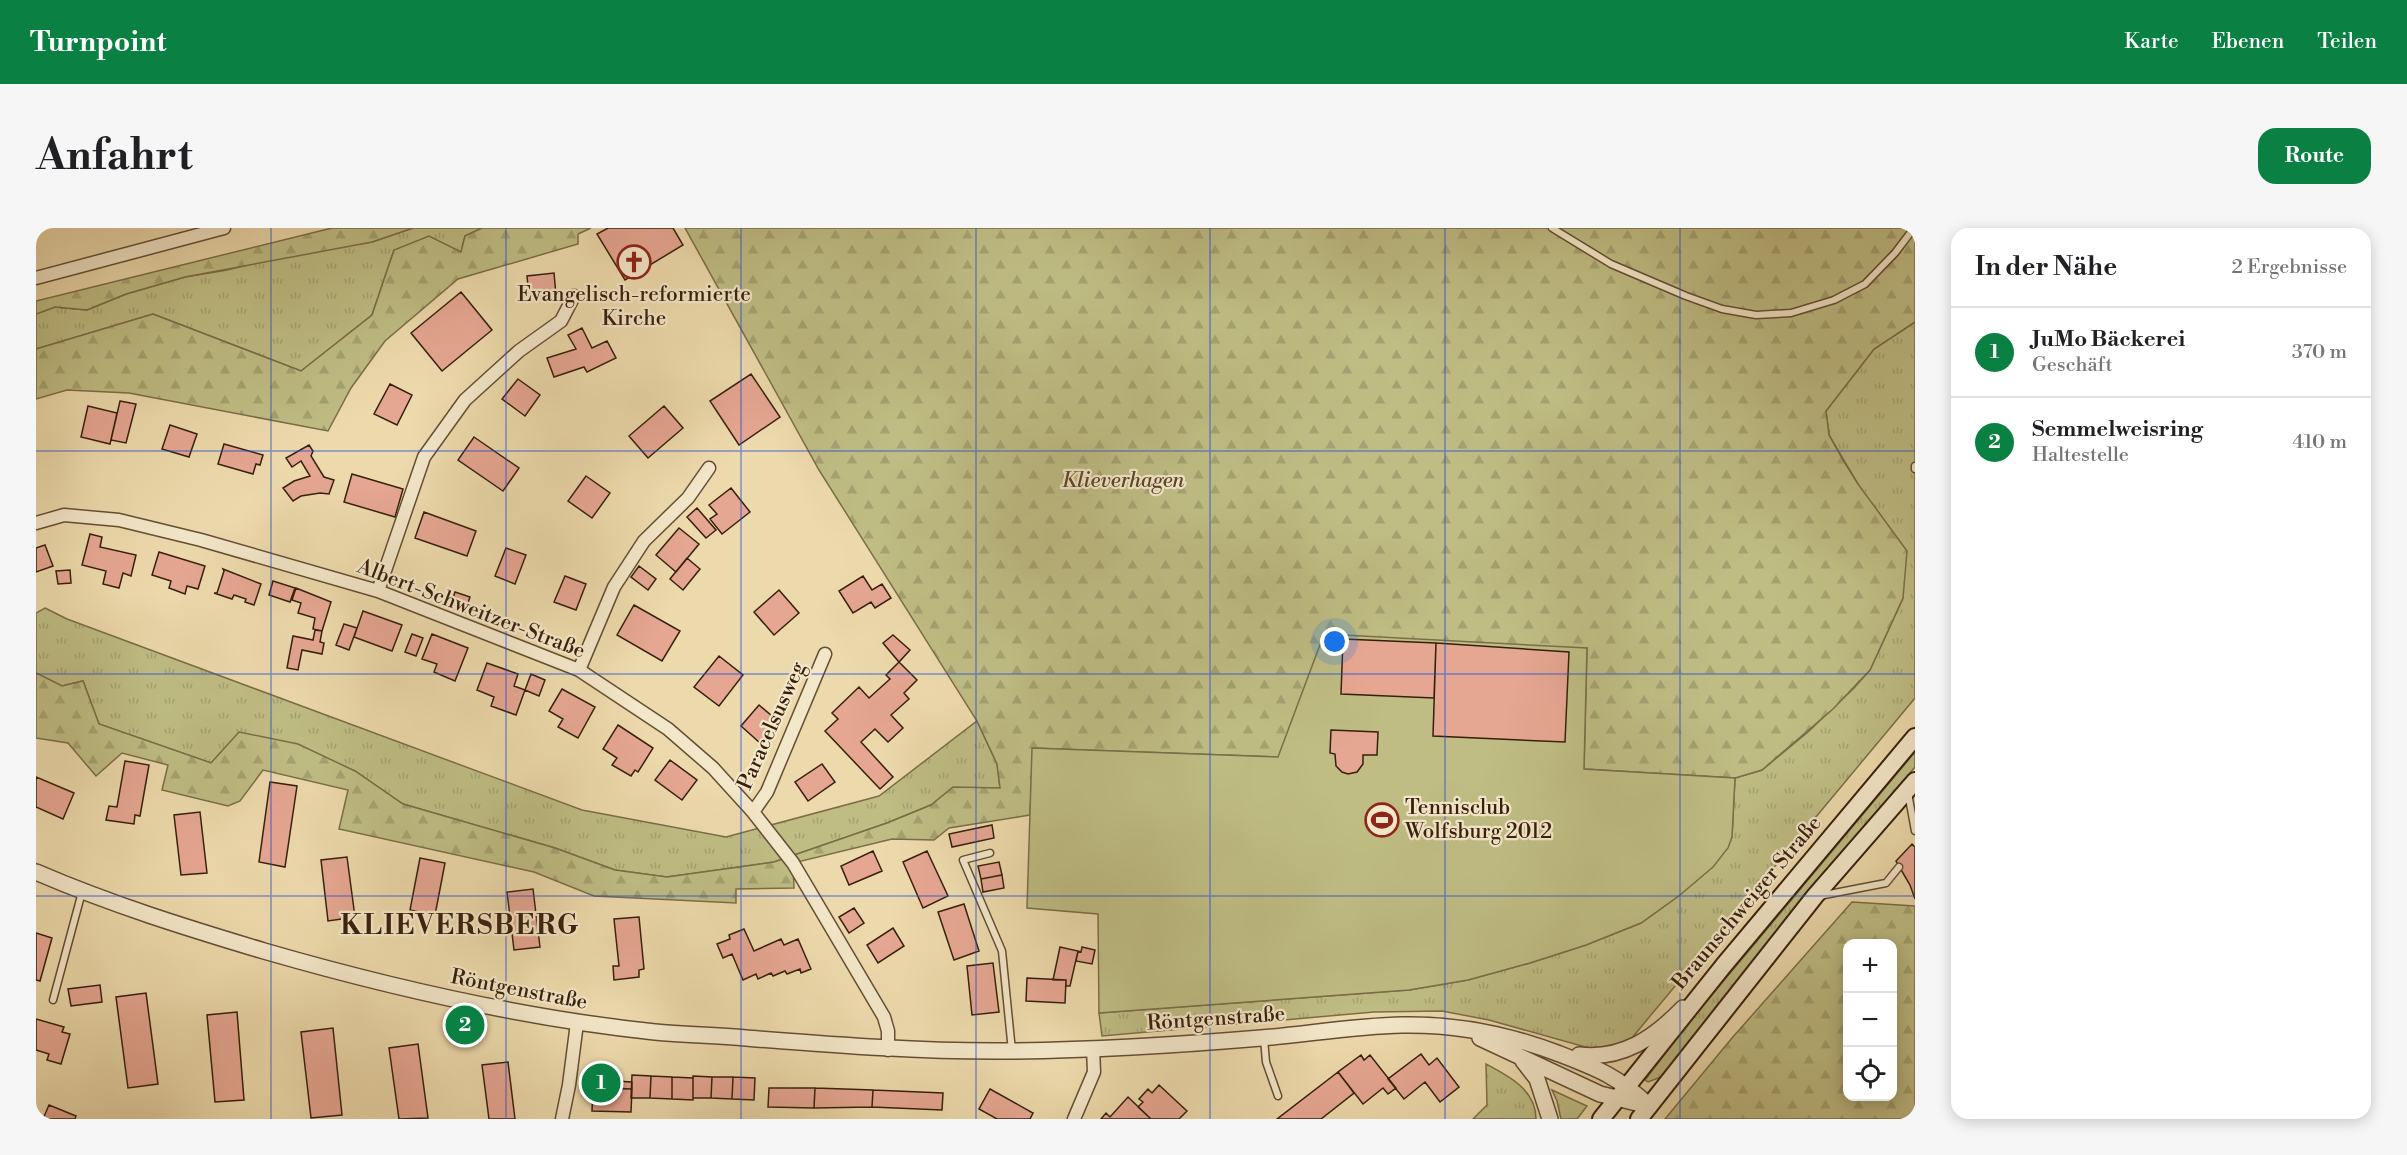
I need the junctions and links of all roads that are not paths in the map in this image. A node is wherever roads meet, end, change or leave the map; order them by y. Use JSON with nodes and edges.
{"nodes":[{"id":1,"x":224,"y":228,"type":"edge"},
{"id":2,"x":1552,"y":228,"type":"edge"},
{"id":3,"x":1914,"y":228,"type":"edge"},
{"id":4,"x":36,"y":278,"type":"edge"},
{"id":5,"x":574,"y":296,"type":"dead end"},
{"id":6,"x":709,"y":468,"type":"dead end"},
{"id":7,"x":36,"y":523,"type":"edge"},
{"id":8,"x":378,"y":591,"type":"junction"},
{"id":9,"x":825,"y":654,"type":"dead end"},
{"id":10,"x":579,"y":670,"type":"junction"},
{"id":11,"x":1915,"y":737,"type":"edge"},
{"id":12,"x":1911,"y":785,"type":"edge"},
{"id":13,"x":753,"y":812,"type":"junction"},
{"id":14,"x":1915,"y":831,"type":"edge"},
{"id":15,"x":990,"y":854,"type":"dead end"},
{"id":16,"x":1899,"y":867,"type":"dead end"},
{"id":17,"x":36,"y":872,"type":"edge"},
{"id":18,"x":82,"y":891,"type":"junction"},
{"id":19,"x":1815,"y":896,"type":"junction"},
{"id":20,"x":1724,"y":965,"type":"junction"},
{"id":21,"x":53,"y":1000,"type":"dead end"},
{"id":22,"x":577,"y":1023,"type":"junction"},
{"id":23,"x":1422,"y":1026,"type":"junction"},
{"id":24,"x":1263,"y":1038,"type":"junction"},
{"id":25,"x":1538,"y":1046,"type":"junction"},
{"id":26,"x":1093,"y":1048,"type":"junction"},
{"id":27,"x":888,"y":1050,"type":"junction"},
{"id":28,"x":1012,"y":1051,"type":"junction"},
{"id":29,"x":1519,"y":1056,"type":"junction"},
{"id":30,"x":1628,"y":1085,"type":"junction"},
{"id":31,"x":1278,"y":1096,"type":"dead end"},
{"id":32,"x":1617,"y":1099,"type":"junction"},
{"id":33,"x":1644,"y":1113,"type":"edge"},
{"id":34,"x":562,"y":1119,"type":"edge"},
{"id":35,"x":1074,"y":1119,"type":"edge"},
{"id":36,"x":1550,"y":1119,"type":"edge"},
{"id":37,"x":1601,"y":1119,"type":"edge"}],
"edges":[{"from":1,"to":4,"type":"street"},
{"from":2,"to":3,"type":"lane"},
{"from":5,"to":8,"type":"street"},
{"from":6,"to":10,"type":"street"},
{"from":7,"to":8,"type":"street","name":"Albert-Schweitzer-Straße"},
{"from":8,"to":10,"type":"street","name":"Albert-Schweitzer-Straße"},
{"from":9,"to":13,"type":"street","name":"Paracelsusweg"},
{"from":10,"to":13,"type":"street","name":"Albert-Schweitzer-Straße"},
{"from":11,"to":20,"type":"main road","name":"Braunschweiger Straße"},
{"from":12,"to":14,"type":"lane"},
{"from":12,"to":19,"type":"main road"},
{"from":13,"to":27,"type":"street","name":"Albert-Schweitzer-Straße"},
{"from":15,"to":28,"type":"lane"},
{"from":16,"to":19,"type":"lane"},
{"from":17,"to":18,"type":"street","name":"Röntgenstraße"},
{"from":18,"to":21,"type":"lane"},
{"from":18,"to":22,"type":"street","name":"Röntgenstraße"},
{"from":19,"to":33,"type":"main road"},
{"from":20,"to":25,"type":"street"},
{"from":20,"to":30,"type":"main road","name":"Braunschweiger Straße"},
{"from":22,"to":27,"type":"street","name":"Röntgenstraße"},
{"from":22,"to":34,"type":"street"},
{"from":23,"to":24,"type":"street","name":"Röntgenstraße"},
{"from":23,"to":25,"type":"street","name":"Röntgenstraße"},
{"from":23,"to":29,"type":"street","name":"Röntgenstraße"},
{"from":24,"to":26,"type":"street","name":"Röntgenstraße"},
{"from":24,"to":31,"type":"lane"},
{"from":25,"to":30,"type":"street","name":"Röntgenstraße"},
{"from":26,"to":28,"type":"street","name":"Röntgenstraße"},
{"from":26,"to":35,"type":"street"},
{"from":27,"to":28,"type":"street","name":"Röntgenstraße"},
{"from":29,"to":32,"type":"street","name":"Röntgenstraße"},
{"from":29,"to":36,"type":"street"},
{"from":30,"to":32,"type":"main road","name":"Braunschweiger Straße"},
{"from":30,"to":33,"type":"street","name":"Röntgenstraße"},
{"from":32,"to":33,"type":"street"},
{"from":32,"to":37,"type":"main road","name":"Braunschweiger Straße"}]}
